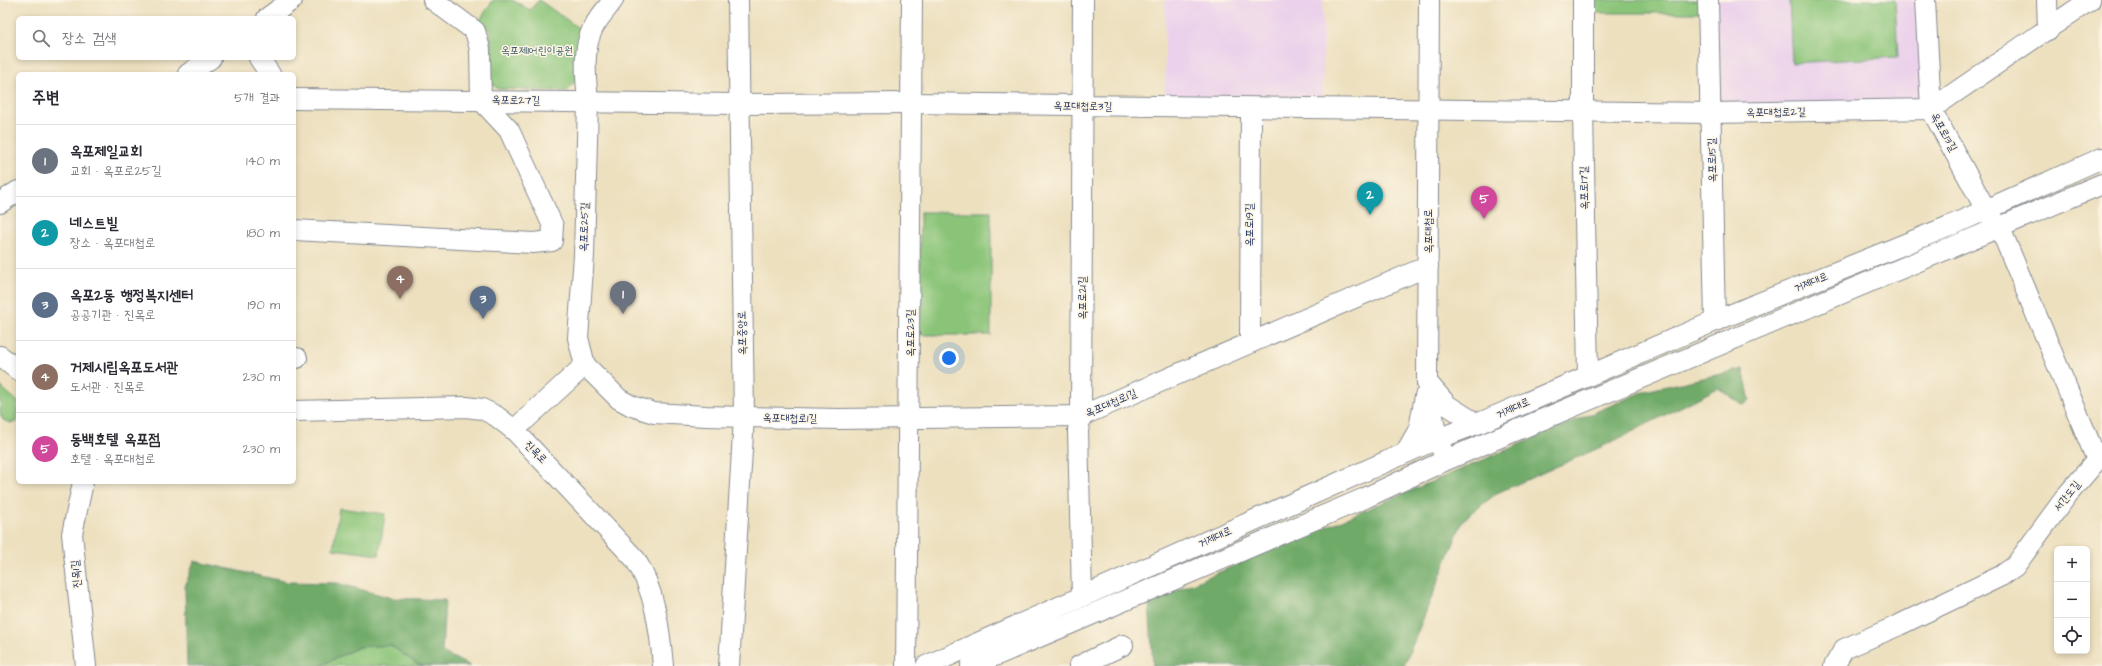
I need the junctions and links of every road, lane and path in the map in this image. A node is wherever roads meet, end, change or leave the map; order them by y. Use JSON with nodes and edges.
{"nodes":[{"id":1,"x":292,"y":0,"type":"edge"},
{"id":2,"x":433,"y":0,"type":"edge"},
{"id":3,"x":614,"y":0,"type":"edge"},
{"id":4,"x":738,"y":0,"type":"edge"},
{"id":5,"x":912,"y":0,"type":"edge"},
{"id":6,"x":1083,"y":0,"type":"edge"},
{"id":7,"x":1429,"y":0,"type":"edge"},
{"id":8,"x":1583,"y":0,"type":"edge"},
{"id":9,"x":1708,"y":0,"type":"edge"},
{"id":10,"x":1925,"y":0,"type":"edge"},
{"id":11,"x":2047,"y":0,"type":"edge"},
{"id":12,"x":2090,"y":0,"type":"edge"},
{"id":13,"x":271,"y":16,"type":"edge"},
{"id":14,"x":2048,"y":30,"type":"junction"},
{"id":15,"x":208,"y":60,"type":"edge"},
{"id":16,"x":260,"y":60,"type":"edge"},
{"id":17,"x":191,"y":72,"type":"edge"},
{"id":18,"x":269,"y":72,"type":"edge"},
{"id":19,"x":296,"y":99,"type":"edge"},
{"id":20,"x":481,"y":100,"type":"junction"},
{"id":21,"x":588,"y":102,"type":"junction"},
{"id":22,"x":911,"y":103,"type":"junction"},
{"id":23,"x":738,"y":104,"type":"junction"},
{"id":24,"x":1083,"y":106,"type":"junction"},
{"id":25,"x":1251,"y":109,"type":"junction"},
{"id":26,"x":1428,"y":109,"type":"junction"},
{"id":27,"x":1931,"y":109,"type":"junction"},
{"id":28,"x":1583,"y":111,"type":"junction"},
{"id":29,"x":1711,"y":113,"type":"junction"},
{"id":30,"x":2102,"y":158,"type":"edge"},
{"id":31,"x":2102,"y":184,"type":"edge"},
{"id":32,"x":16,"y":192,"type":"edge"},
{"id":33,"x":0,"y":203,"type":"edge"},
{"id":34,"x":1986,"y":210,"type":"junction"},
{"id":35,"x":2000,"y":228,"type":"junction"},
{"id":36,"x":296,"y":230,"type":"edge"},
{"id":37,"x":1428,"y":266,"type":"junction"},
{"id":38,"x":1715,"y":321,"type":"junction"},
{"id":39,"x":1250,"y":342,"type":"junction"},
{"id":40,"x":0,"y":356,"type":"edge"},
{"id":41,"x":585,"y":365,"type":"junction"},
{"id":42,"x":16,"y":368,"type":"edge"},
{"id":43,"x":1588,"y":376,"type":"junction"},
{"id":44,"x":1427,"y":382,"type":"junction"},
{"id":45,"x":296,"y":411,"type":"edge"},
{"id":46,"x":1081,"y":416,"type":"junction"},
{"id":47,"x":744,"y":417,"type":"junction"},
{"id":48,"x":909,"y":419,"type":"junction"},
{"id":49,"x":1477,"y":424,"type":"junction"},
{"id":50,"x":514,"y":430,"type":"junction"},
{"id":51,"x":1437,"y":439,"type":"junction"},
{"id":52,"x":1406,"y":452,"type":"junction"},
{"id":53,"x":1446,"y":460,"type":"junction"},
{"id":54,"x":2099,"y":461,"type":"edge"},
{"id":55,"x":83,"y":484,"type":"edge"},
{"id":56,"x":1082,"y":596,"type":"junction"},
{"id":57,"x":1123,"y":645,"type":"dead end"},
{"id":58,"x":86,"y":666,"type":"edge"},
{"id":59,"x":663,"y":666,"type":"edge"},
{"id":60,"x":729,"y":666,"type":"edge"},
{"id":61,"x":906,"y":666,"type":"edge"},
{"id":62,"x":926,"y":666,"type":"edge"},
{"id":63,"x":971,"y":666,"type":"edge"},
{"id":64,"x":1079,"y":666,"type":"edge"},
{"id":65,"x":1834,"y":666,"type":"edge"}],
"edges":[{"from":1,"to":13,"type":"street"},
{"from":2,"to":20,"type":"street"},
{"from":3,"to":21,"type":"street","name":"옥포로25길"},
{"from":4,"to":23,"type":"street","name":"옥포중앙로"},
{"from":5,"to":22,"type":"street","name":"옥포로23길"},
{"from":6,"to":24,"type":"street","name":"옥포로21길"},
{"from":7,"to":26,"type":"street","name":"옥포대첩로"},
{"from":8,"to":28,"type":"street","name":"옥포로17길"},
{"from":9,"to":29,"type":"street","name":"옥포로15길"},
{"from":10,"to":27,"type":"street","name":"옥포로13길"},
{"from":11,"to":14,"type":"street"},
{"from":12,"to":14,"type":"street"},
{"from":14,"to":27,"type":"street"},
{"from":15,"to":17,"type":"street"},
{"from":16,"to":18,"type":"street"},
{"from":19,"to":20,"type":"street","name":"옥포로27길"},
{"from":20,"to":21,"type":"street","name":"옥포로27길"},
{"from":20,"to":36,"type":"street"},
{"from":21,"to":23,"type":"street","name":"옥포로27길"},
{"from":21,"to":41,"type":"street","name":"옥포로25길"},
{"from":22,"to":23,"type":"street","name":"옥포대첩로3길"},
{"from":22,"to":24,"type":"street","name":"옥포대첩로3길"},
{"from":22,"to":48,"type":"street","name":"옥포로23길"},
{"from":23,"to":47,"type":"street","name":"옥포중앙로"},
{"from":24,"to":25,"type":"street","name":"옥포대첩로3길"},
{"from":24,"to":46,"type":"street","name":"옥포로21길"},
{"from":25,"to":26,"type":"street","name":"옥포대첩로3길"},
{"from":25,"to":39,"type":"street","name":"옥포로19길"},
{"from":26,"to":28,"type":"street","name":"옥포대첩로2길"},
{"from":26,"to":37,"type":"street","name":"옥포대첩로"},
{"from":27,"to":29,"type":"street","name":"옥포대첩로2길"},
{"from":27,"to":34,"type":"street","name":"옥포로13길"},
{"from":28,"to":29,"type":"street","name":"옥포대첩로2길"},
{"from":28,"to":43,"type":"street","name":"옥포로17길"},
{"from":29,"to":38,"type":"street","name":"옥포로15길"},
{"from":30,"to":34,"type":"street","name":"거제대로"},
{"from":31,"to":35,"type":"street","name":"거제대로"},
{"from":32,"to":33,"type":"street"},
{"from":34,"to":35,"type":"street","name":"서간도길"},
{"from":34,"to":38,"type":"street","name":"거제대로"},
{"from":35,"to":53,"type":"street","name":"거제대로"},
{"from":35,"to":54,"type":"street","name":"서간도길"},
{"from":37,"to":39,"type":"street","name":"옥포대첩로1길"},
{"from":37,"to":44,"type":"street","name":"옥포대첩로"},
{"from":38,"to":43,"type":"street","name":"거제대로"},
{"from":39,"to":46,"type":"street","name":"옥포대첩로1길"},
{"from":40,"to":42,"type":"street"},
{"from":41,"to":47,"type":"street","name":"옥포대첩로1길"},
{"from":41,"to":50,"type":"street"},
{"from":43,"to":49,"type":"street","name":"거제대로"},
{"from":44,"to":49,"type":"street"},
{"from":44,"to":51,"type":"street","name":"옥포대첩로"},
{"from":44,"to":52,"type":"street"},
{"from":45,"to":50,"type":"street","name":"진목로"},
{"from":46,"to":48,"type":"street","name":"옥포대첩로1길"},
{"from":46,"to":56,"type":"street","name":"옥포로21길"},
{"from":47,"to":48,"type":"street","name":"옥포대첩로1길"},
{"from":47,"to":60,"type":"street","name":"옥포중앙로"},
{"from":48,"to":61,"type":"street","name":"옥포로23길"},
{"from":49,"to":51,"type":"street","name":"거제대로"},
{"from":50,"to":59,"type":"street","name":"진목로"},
{"from":51,"to":52,"type":"street","name":"거제대로"},
{"from":51,"to":53,"type":"street","name":"옥포대첩로"},
{"from":52,"to":56,"type":"street","name":"거제대로"},
{"from":53,"to":63,"type":"street","name":"거제대로"},
{"from":54,"to":65,"type":"street","name":"서간도길"},
{"from":55,"to":58,"type":"street","name":"진목1길"},
{"from":56,"to":62,"type":"street","name":"거제대로"},
{"from":57,"to":64,"type":"street"}]}
